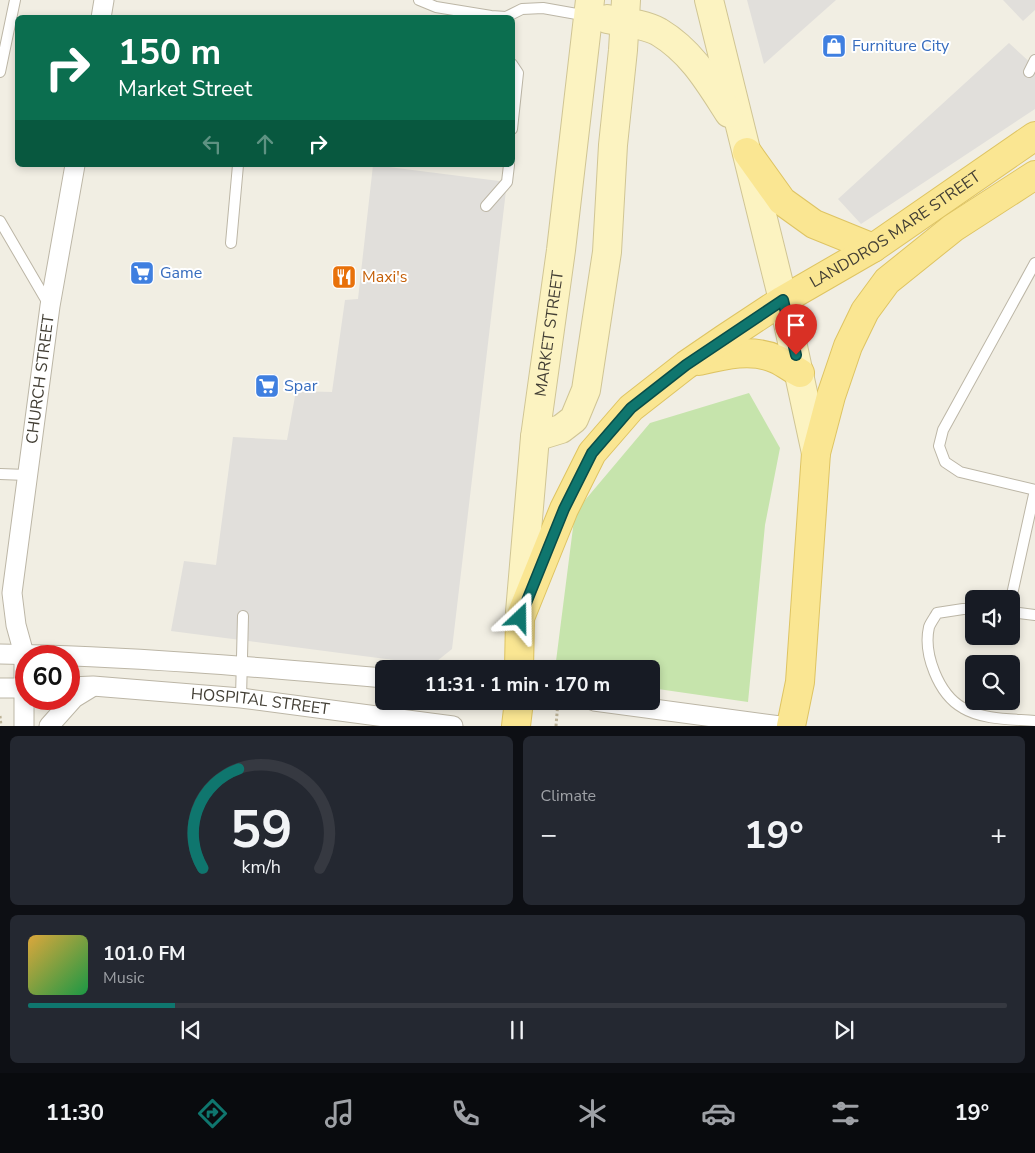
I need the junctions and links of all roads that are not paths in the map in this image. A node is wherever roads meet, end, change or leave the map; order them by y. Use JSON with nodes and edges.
{"nodes":[{"id":1,"x":15,"y":0,"type":"edge"},
{"id":2,"x":104,"y":0,"type":"edge"},
{"id":3,"x":419,"y":0,"type":"edge"},
{"id":4,"x":709,"y":0,"type":"edge"},
{"id":5,"x":589,"y":8,"type":"edge"},
{"id":6,"x":625,"y":11,"type":"edge"},
{"id":7,"x":102,"y":15,"type":"edge"},
{"id":8,"x":492,"y":15,"type":"edge"},
{"id":9,"x":510,"y":15,"type":"edge"},
{"id":10,"x":1035,"y":60,"type":"edge"},
{"id":11,"x":515,"y":68,"type":"edge"},
{"id":12,"x":1035,"y":68,"type":"edge"},
{"id":13,"x":0,"y":72,"type":"edge"},
{"id":14,"x":515,"y":101,"type":"edge"},
{"id":15,"x":1035,"y":136,"type":"edge"},
{"id":16,"x":745,"y":142,"type":"junction"},
{"id":17,"x":75,"y":167,"type":"edge"},
{"id":18,"x":238,"y":167,"type":"edge"},
{"id":19,"x":509,"y":167,"type":"edge"},
{"id":20,"x":1035,"y":175,"type":"edge"},
{"id":21,"x":486,"y":206,"type":"dead end"},
{"id":22,"x":0,"y":221,"type":"edge"},
{"id":23,"x":231,"y":243,"type":"dead end"},
{"id":24,"x":873,"y":248,"type":"junction"},
{"id":25,"x":1035,"y":263,"type":"edge"},
{"id":26,"x":783,"y":300,"type":"junction"},
{"id":27,"x":50,"y":306,"type":"junction"},
{"id":28,"x":686,"y":365,"type":"junction"},
{"id":29,"x":800,"y":373,"type":"junction"},
{"id":30,"x":534,"y":436,"type":"junction"},
{"id":31,"x":816,"y":454,"type":"junction"},
{"id":32,"x":0,"y":474,"type":"edge"},
{"id":33,"x":27,"y":475,"type":"junction"},
{"id":34,"x":1035,"y":490,"type":"edge"},
{"id":35,"x":1013,"y":590,"type":"edge"},
{"id":36,"x":6,"y":600,"type":"edge"},
{"id":37,"x":965,"y":608,"type":"edge"},
{"id":38,"x":1020,"y":613,"type":"edge"},
{"id":39,"x":1035,"y":615,"type":"edge"},
{"id":40,"x":243,"y":616,"type":"dead end"},
{"id":41,"x":520,"y":618,"type":"junction"},
{"id":42,"x":22,"y":645,"type":"edge"},
{"id":43,"x":0,"y":654,"type":"edge"},
{"id":44,"x":15,"y":654,"type":"edge"},
{"id":45,"x":80,"y":656,"type":"edge"},
{"id":46,"x":520,"y":660,"type":"edge"},
{"id":47,"x":243,"y":666,"type":"junction"},
{"id":48,"x":375,"y":677,"type":"edge"},
{"id":49,"x":93,"y":686,"type":"junction"},
{"id":50,"x":80,"y":687,"type":"edge"},
{"id":51,"x":0,"y":688,"type":"edge"},
{"id":52,"x":15,"y":688,"type":"edge"},
{"id":53,"x":241,"y":698,"type":"junction"},
{"id":54,"x":24,"y":710,"type":"edge"},
{"id":55,"x":518,"y":710,"type":"edge"},
{"id":56,"x":660,"y":710,"type":"edge"},
{"id":57,"x":1035,"y":721,"type":"edge"},
{"id":58,"x":24,"y":726,"type":"edge"},
{"id":59,"x":49,"y":726,"type":"edge"},
{"id":60,"x":453,"y":726,"type":"edge"},
{"id":61,"x":516,"y":726,"type":"edge"},
{"id":62,"x":780,"y":726,"type":"edge"},
{"id":63,"x":791,"y":726,"type":"edge"}],
"edges":[{"from":1,"to":13,"type":"lane"},
{"from":2,"to":7,"type":"street"},
{"from":3,"to":8,"type":"lane"},
{"from":4,"to":16,"type":"main road"},
{"from":5,"to":6,"type":"main road"},
{"from":5,"to":9,"type":"lane"},
{"from":5,"to":30,"type":"main road","name":"MARKET STREET"},
{"from":6,"to":16,"type":"main road"},
{"from":6,"to":30,"type":"main road"},
{"from":10,"to":12,"type":"lane"},
{"from":11,"to":14,"type":"lane"},
{"from":15,"to":24,"type":"main road","name":"LANDDROS MARE STREET"},
{"from":16,"to":24,"type":"main road"},
{"from":16,"to":26,"type":"main road"},
{"from":17,"to":27,"type":"street","name":"CHURCH STREET"},
{"from":18,"to":23,"type":"lane"},
{"from":19,"to":21,"type":"lane"},
{"from":20,"to":31,"type":"main road","name":"LANDDROS MARE STREET"},
{"from":22,"to":27,"type":"lane"},
{"from":24,"to":26,"type":"main road","name":"LANDDROS MARE STREET"},
{"from":25,"to":34,"type":"lane"},
{"from":26,"to":28,"type":"main road","name":"LANDDROS MARE STREET"},
{"from":26,"to":29,"type":"main road"},
{"from":27,"to":33,"type":"street","name":"CHURCH STREET"},
{"from":28,"to":29,"type":"main road"},
{"from":28,"to":41,"type":"main road","name":"LANDDROS MARE STREET"},
{"from":29,"to":31,"type":"main road"},
{"from":30,"to":41,"type":"main road","name":"MARKET STREET"},
{"from":31,"to":63,"type":"main road","name":"LANDDROS MARE STREET"},
{"from":32,"to":33,"type":"lane"},
{"from":33,"to":36,"type":"street","name":"CHURCH STREET"},
{"from":34,"to":35,"type":"lane"},
{"from":36,"to":42,"type":"street","name":"CHURCH STREET"},
{"from":37,"to":57,"type":"lane"},
{"from":38,"to":39,"type":"lane"},
{"from":40,"to":47,"type":"lane"},
{"from":41,"to":46,"type":"main road","name":"MARKET STREET"},
{"from":43,"to":44,"type":"street","name":"HOSPITAL STREET"},
{"from":45,"to":47,"type":"street","name":"HOSPITAL STREET"},
{"from":47,"to":48,"type":"street","name":"HOSPITAL STREET"},
{"from":47,"to":53,"type":"lane"},
{"from":49,"to":50,"type":"street","name":"HOSPITAL STREET"},
{"from":49,"to":53,"type":"street","name":"HOSPITAL STREET"},
{"from":49,"to":59,"type":"street"},
{"from":51,"to":52,"type":"street"},
{"from":53,"to":60,"type":"street","name":"HOSPITAL STREET"},
{"from":54,"to":58,"type":"street","name":"CHURCH STREET"},
{"from":55,"to":61,"type":"main road"},
{"from":56,"to":62,"type":"street"}]}
